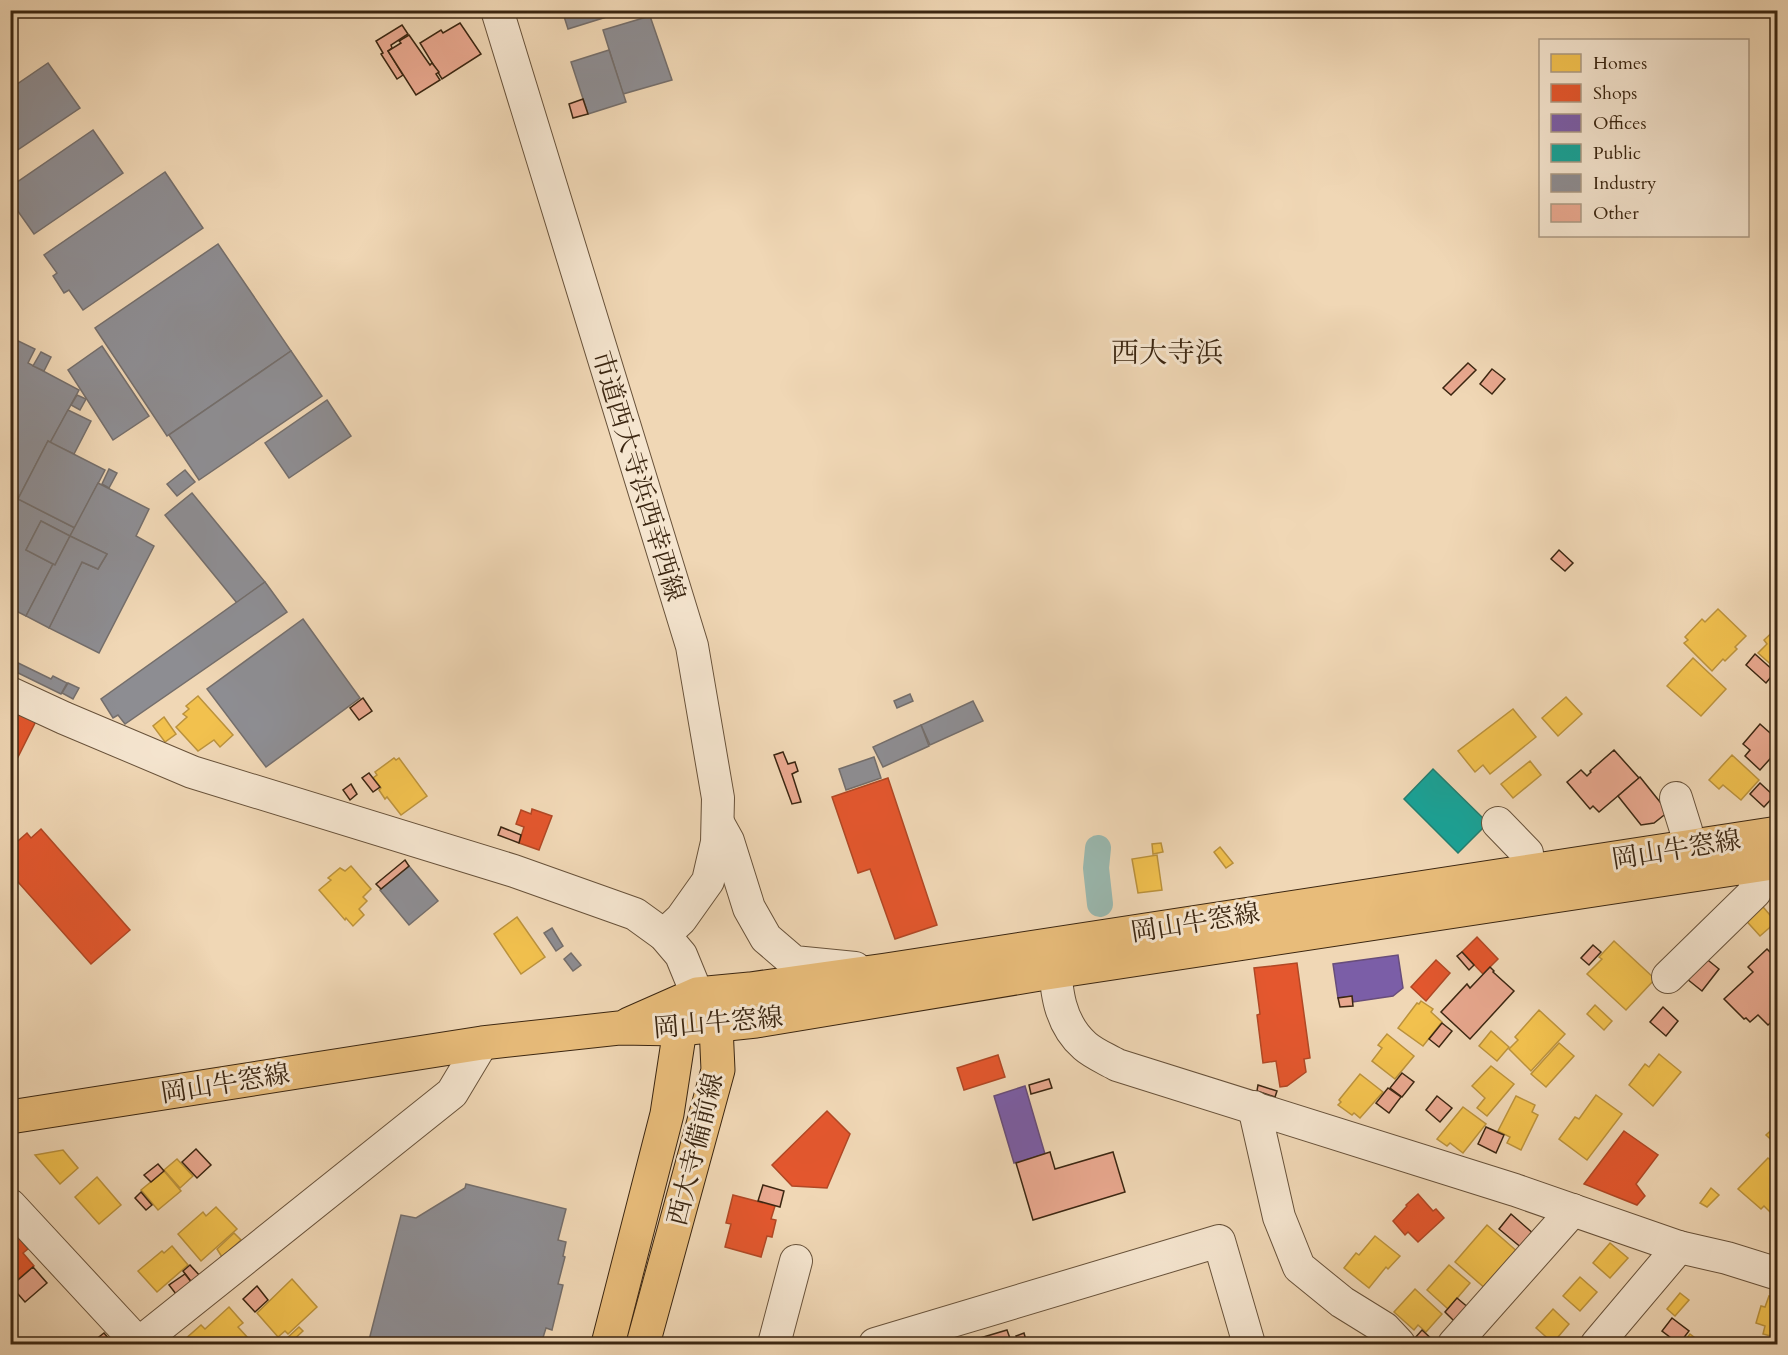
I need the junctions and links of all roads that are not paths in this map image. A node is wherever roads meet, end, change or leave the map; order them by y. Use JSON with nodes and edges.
{"nodes":[{"id":1,"x":497,"y":10,"type":"edge"},
{"id":2,"x":10,"y":693,"type":"edge"},
{"id":3,"x":1677,"y":798,"type":"dead end"},
{"id":4,"x":718,"y":822,"type":"junction"},
{"id":5,"x":1498,"y":823,"type":"dead end"},
{"id":6,"x":1778,"y":833,"type":"edge"},
{"id":7,"x":1688,"y":847,"type":"junction"},
{"id":8,"x":1766,"y":864,"type":"edge"},
{"id":9,"x":1528,"y":871,"type":"junction"},
{"id":10,"x":664,"y":935,"type":"junction"},
{"id":11,"x":1054,"y":958,"type":"junction"},
{"id":12,"x":886,"y":970,"type":"junction"},
{"id":13,"x":1668,"y":977,"type":"dead end"},
{"id":14,"x":697,"y":994,"type":"junction"},
{"id":15,"x":756,"y":1021,"type":"junction"},
{"id":16,"x":716,"y":1026,"type":"junction"},
{"id":17,"x":619,"y":1028,"type":"junction"},
{"id":18,"x":680,"y":1029,"type":"junction"},
{"id":19,"x":482,"y":1043,"type":"junction"},
{"id":20,"x":1254,"y":1107,"type":"junction"},
{"id":21,"x":10,"y":1117,"type":"edge"},
{"id":22,"x":10,"y":1205,"type":"edge"},
{"id":23,"x":1573,"y":1210,"type":"junction"},
{"id":24,"x":1679,"y":1247,"type":"junction"},
{"id":25,"x":796,"y":1261,"type":"dead end"},
{"id":26,"x":1778,"y":1274,"type":"edge"},
{"id":27,"x":139,"y":1344,"type":"edge"},
{"id":28,"x":608,"y":1344,"type":"edge"},
{"id":29,"x":643,"y":1344,"type":"edge"},
{"id":30,"x":774,"y":1344,"type":"edge"},
{"id":31,"x":875,"y":1344,"type":"edge"},
{"id":32,"x":1249,"y":1344,"type":"edge"},
{"id":33,"x":1399,"y":1344,"type":"edge"},
{"id":34,"x":1454,"y":1344,"type":"edge"},
{"id":35,"x":1597,"y":1344,"type":"edge"}],
"edges":[{"from":1,"to":4,"type":"street","name":"市道西大寺浜西幸西線"},
{"from":2,"to":10,"type":"street"},
{"from":3,"to":7,"type":"street"},
{"from":4,"to":10,"type":"street","name":"市道西大寺浜西幸西線"},
{"from":4,"to":12,"type":"street"},
{"from":5,"to":9,"type":"street"},
{"from":6,"to":7,"type":"main road","name":"岡山牛窓線"},
{"from":7,"to":9,"type":"main road","name":"岡山牛窓線"},
{"from":8,"to":11,"type":"main road","name":"岡山牛窓線"},
{"from":8,"to":13,"type":"street"},
{"from":9,"to":11,"type":"main road","name":"岡山牛窓線"},
{"from":10,"to":14,"type":"street"},
{"from":11,"to":12,"type":"main road","name":"岡山牛窓線"},
{"from":11,"to":15,"type":"main road","name":"岡山牛窓線"},
{"from":11,"to":20,"type":"street"},
{"from":12,"to":14,"type":"main road","name":"岡山牛窓線"},
{"from":14,"to":15,"type":"street"},
{"from":14,"to":16,"type":"main road","name":"西大寺備前線"},
{"from":14,"to":17,"type":"main road","name":"岡山牛窓線"},
{"from":14,"to":18,"type":"main road","name":"西大寺備前線"},
{"from":15,"to":16,"type":"main road","name":"岡山牛窓線"},
{"from":16,"to":18,"type":"main road","name":"岡山牛窓線"},
{"from":16,"to":29,"type":"main road","name":"西大寺備前線"},
{"from":17,"to":18,"type":"main road","name":"岡山牛窓線"},
{"from":17,"to":19,"type":"main road","name":"岡山牛窓線"},
{"from":18,"to":28,"type":"main road","name":"西大寺備前線"},
{"from":19,"to":21,"type":"main road","name":"岡山牛窓線"},
{"from":19,"to":27,"type":"street"},
{"from":20,"to":23,"type":"street"},
{"from":20,"to":33,"type":"street"},
{"from":22,"to":27,"type":"street"},
{"from":23,"to":24,"type":"street"},
{"from":23,"to":34,"type":"street"},
{"from":24,"to":26,"type":"street"},
{"from":24,"to":35,"type":"street"},
{"from":25,"to":30,"type":"street"},
{"from":31,"to":32,"type":"street"}]}
